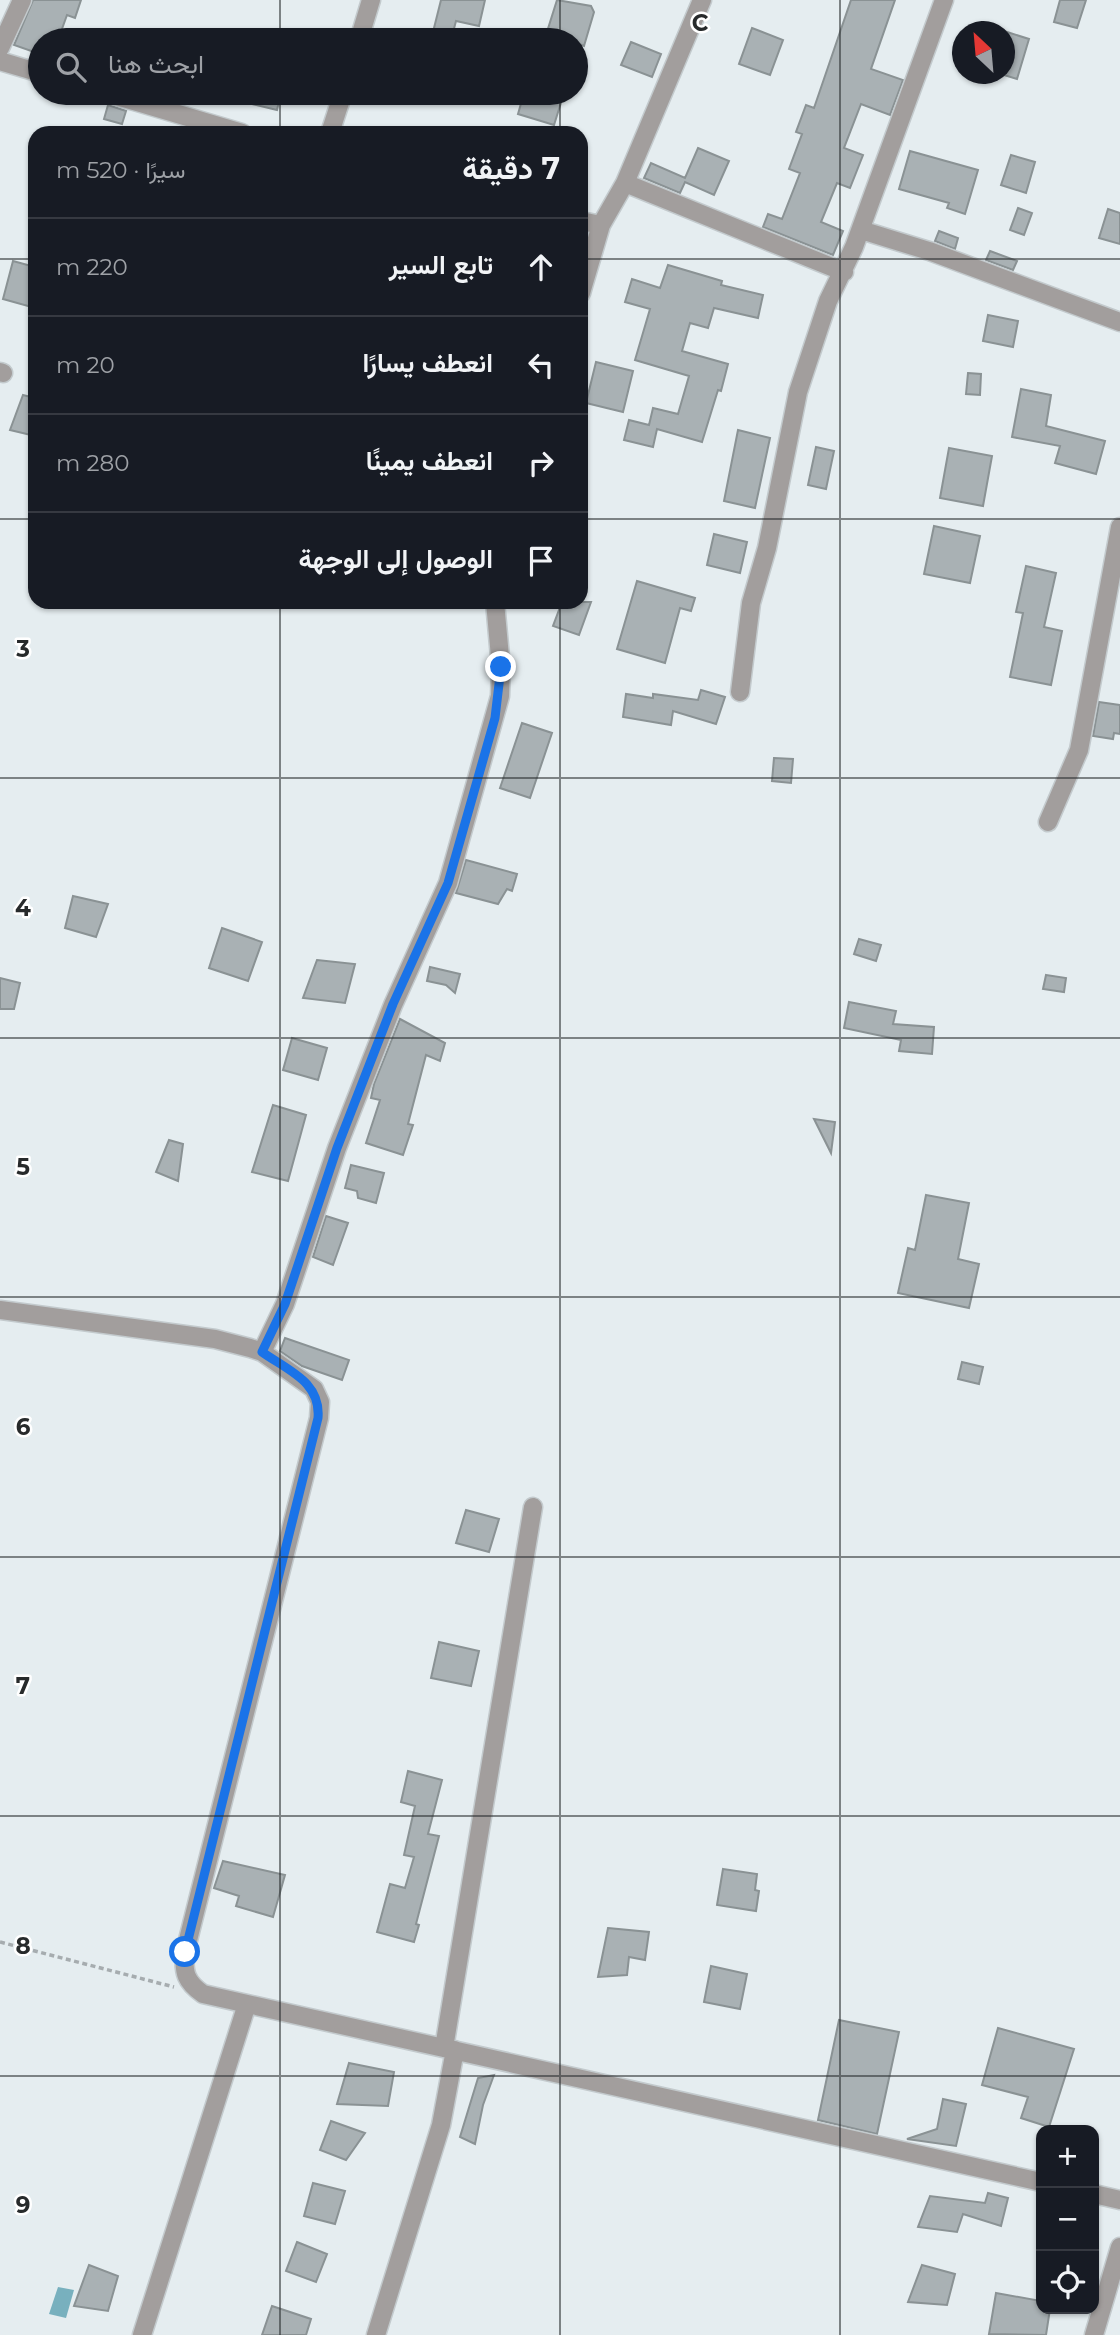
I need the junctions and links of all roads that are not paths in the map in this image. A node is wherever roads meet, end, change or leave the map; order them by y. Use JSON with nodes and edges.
{"nodes":[{"id":1,"x":22,"y":0,"type":"edge"},
{"id":2,"x":371,"y":0,"type":"edge"},
{"id":3,"x":702,"y":0,"type":"edge"},
{"id":4,"x":944,"y":0,"type":"edge"},
{"id":5,"x":363,"y":28,"type":"edge"},
{"id":6,"x":0,"y":48,"type":"edge"},
{"id":7,"x":0,"y":61,"type":"edge"},
{"id":8,"x":28,"y":69,"type":"edge"},
{"id":9,"x":145,"y":105,"type":"edge"},
{"id":10,"x":338,"y":105,"type":"edge"},
{"id":11,"x":213,"y":126,"type":"edge"},
{"id":12,"x":332,"y":126,"type":"edge"},
{"id":13,"x":625,"y":183,"type":"junction"},
{"id":14,"x":588,"y":222,"type":"edge"},
{"id":15,"x":601,"y":225,"type":"junction"},
{"id":16,"x":860,"y":230,"type":"junction"},
{"id":17,"x":588,"y":269,"type":"edge"},
{"id":18,"x":844,"y":272,"type":"junction"},
{"id":19,"x":1120,"y":321,"type":"edge"},
{"id":20,"x":1120,"y":527,"type":"edge"},
{"id":21,"x":496,"y":609,"type":"edge"},
{"id":22,"x":740,"y":692,"type":"dead end"},
{"id":23,"x":1048,"y":822,"type":"dead end"},
{"id":24,"x":0,"y":1310,"type":"edge"},
{"id":25,"x":262,"y":1352,"type":"junction"},
{"id":26,"x":533,"y":1507,"type":"dead end"},
{"id":27,"x":247,"y":2004,"type":"junction"},
{"id":28,"x":450,"y":2049,"type":"junction"},
{"id":29,"x":1036,"y":2181,"type":"edge"},
{"id":30,"x":1099,"y":2195,"type":"edge"},
{"id":31,"x":1120,"y":2200,"type":"edge"},
{"id":32,"x":1120,"y":2247,"type":"edge"},
{"id":33,"x":142,"y":2335,"type":"edge"},
{"id":34,"x":376,"y":2335,"type":"edge"},
{"id":35,"x":1094,"y":2335,"type":"edge"}],
"edges":[{"from":1,"to":6,"type":"street"},
{"from":2,"to":5,"type":"street"},
{"from":3,"to":13,"type":"street"},
{"from":4,"to":16,"type":"street"},
{"from":7,"to":8,"type":"street"},
{"from":9,"to":11,"type":"street"},
{"from":10,"to":12,"type":"street"},
{"from":13,"to":15,"type":"street"},
{"from":13,"to":18,"type":"street"},
{"from":14,"to":15,"type":"street"},
{"from":15,"to":17,"type":"street"},
{"from":16,"to":18,"type":"street"},
{"from":16,"to":19,"type":"street"},
{"from":18,"to":22,"type":"street"},
{"from":20,"to":23,"type":"street"},
{"from":21,"to":25,"type":"street"},
{"from":24,"to":25,"type":"street"},
{"from":25,"to":27,"type":"street"},
{"from":26,"to":28,"type":"street"},
{"from":27,"to":28,"type":"street"},
{"from":27,"to":33,"type":"street"},
{"from":28,"to":29,"type":"street"},
{"from":28,"to":34,"type":"street"},
{"from":30,"to":31,"type":"street"},
{"from":32,"to":35,"type":"street"}]}
